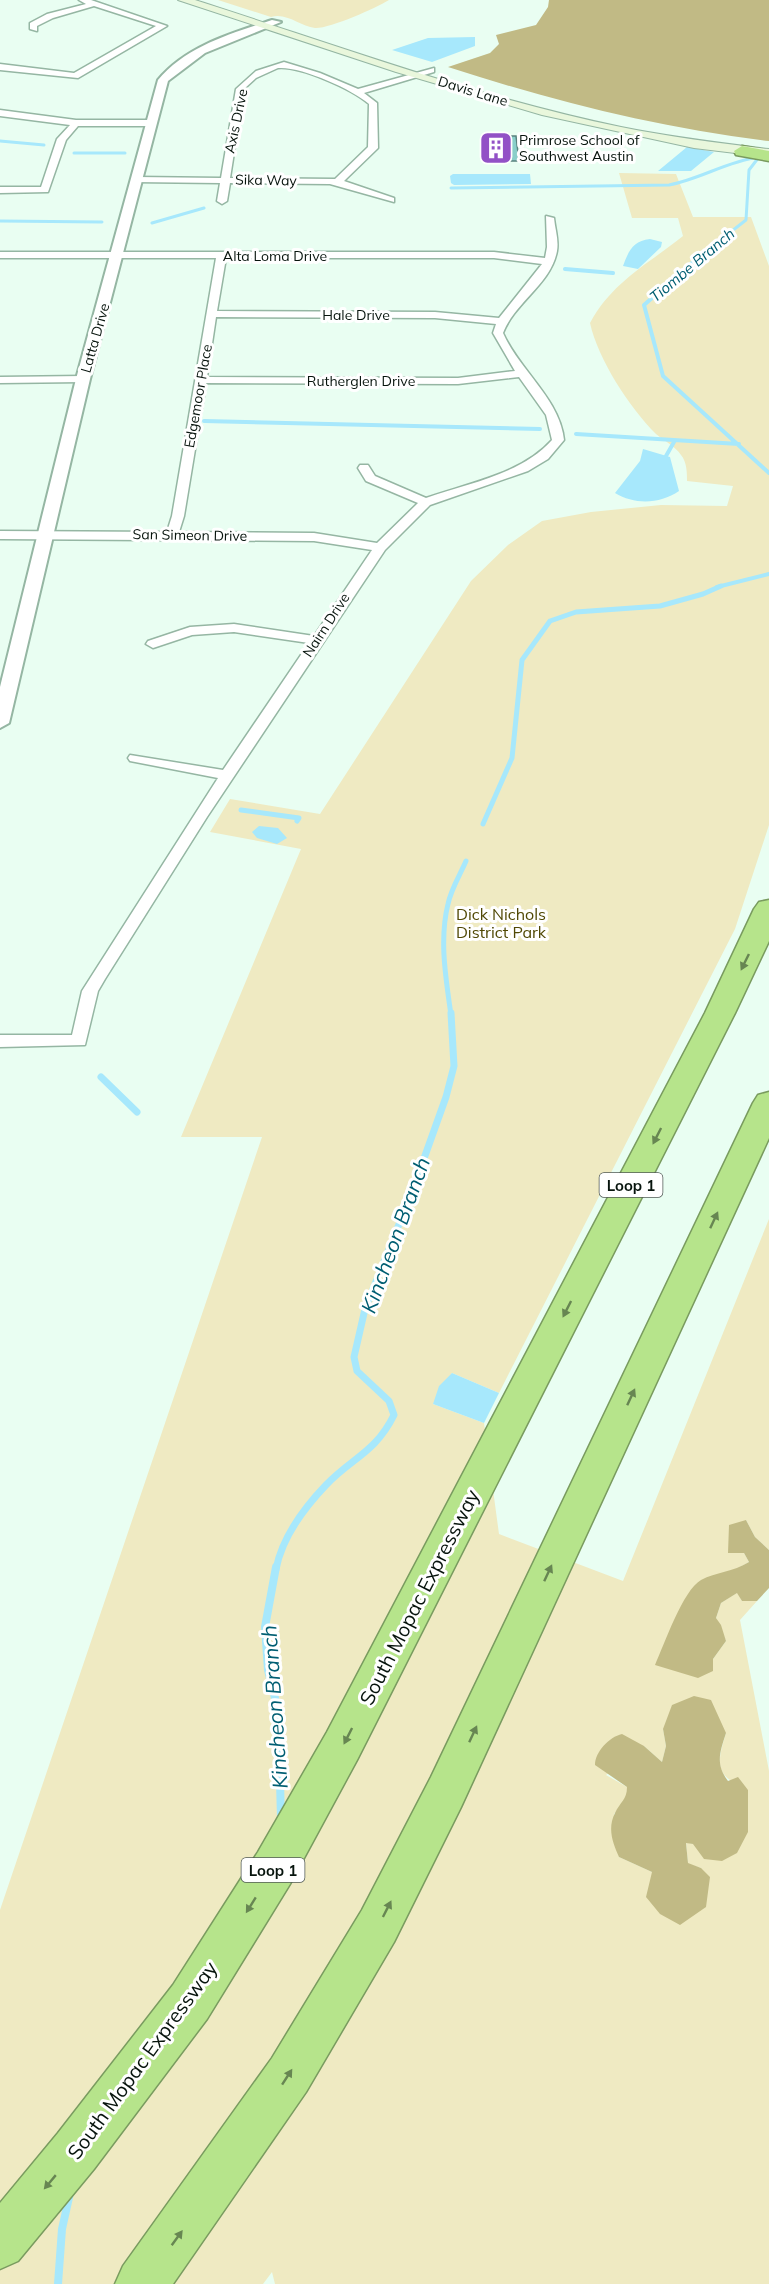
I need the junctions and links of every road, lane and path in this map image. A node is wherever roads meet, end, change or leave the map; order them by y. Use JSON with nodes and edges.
{"nodes":[{"id":1,"x":83,"y":0,"type":"edge"},
{"id":2,"x":184,"y":0,"type":"edge"},
{"id":3,"x":206,"y":0,"type":"edge"},
{"id":4,"x":94,"y":4,"type":"junction"},
{"id":5,"x":271,"y":24,"type":"junction"},
{"id":6,"x":34,"y":29,"type":"dead end"},
{"id":7,"x":0,"y":67,"type":"edge"},
{"id":8,"x":426,"y":72,"type":"junction"},
{"id":9,"x":361,"y":91,"type":"junction"},
{"id":10,"x":0,"y":113,"type":"edge"},
{"id":11,"x":565,"y":114,"type":"junction"},
{"id":12,"x":76,"y":123,"type":"junction"},
{"id":13,"x":150,"y":123,"type":"junction"},
{"id":14,"x":769,"y":147,"type":"edge"},
{"id":15,"x":742,"y":151,"type":"joint"},
{"id":16,"x":769,"y":155,"type":"edge"},
{"id":17,"x":137,"y":180,"type":"junction"},
{"id":18,"x":224,"y":180,"type":"junction"},
{"id":19,"x":338,"y":182,"type":"junction"},
{"id":20,"x":0,"y":190,"type":"edge"},
{"id":21,"x":391,"y":200,"type":"dead end"},
{"id":22,"x":222,"y":201,"type":"dead end"},
{"id":23,"x":549,"y":218,"type":"dead end"},
{"id":24,"x":0,"y":255,"type":"edge"},
{"id":25,"x":118,"y":256,"type":"junction"},
{"id":26,"x":221,"y":256,"type":"junction"},
{"id":27,"x":549,"y":262,"type":"junction"},
{"id":28,"x":212,"y":314,"type":"junction"},
{"id":29,"x":500,"y":321,"type":"junction"},
{"id":30,"x":522,"y":373,"type":"junction"},
{"id":31,"x":83,"y":379,"type":"junction"},
{"id":32,"x":0,"y":380,"type":"edge"},
{"id":33,"x":199,"y":380,"type":"junction"},
{"id":34,"x":364,"y":468,"type":"dead end"},
{"id":35,"x":426,"y":502,"type":"junction"},
{"id":36,"x":0,"y":535,"type":"edge"},
{"id":37,"x":47,"y":535,"type":"junction"},
{"id":38,"x":172,"y":535,"type":"junction"},
{"id":39,"x":380,"y":547,"type":"junction"},
{"id":40,"x":316,"y":640,"type":"junction"},
{"id":41,"x":153,"y":644,"type":"dead end"},
{"id":42,"x":0,"y":723,"type":"edge"},
{"id":43,"x":135,"y":758,"type":"dead end"},
{"id":44,"x":227,"y":775,"type":"junction"},
{"id":45,"x":769,"y":909,"type":"edge"},
{"id":46,"x":0,"y":1041,"type":"edge"},
{"id":47,"x":769,"y":1103,"type":"edge"},
{"id":48,"x":0,"y":2243,"type":"edge"},
{"id":49,"x":141,"y":2284,"type":"edge"}],
"edges":[{"from":1,"to":4,"type":"street"},
{"from":2,"to":5,"type":"main road","name":"Davis Lane"},
{"from":3,"to":5,"type":"main road","name":"Davis Lane"},
{"from":4,"to":6,"type":"street"},
{"from":4,"to":7,"type":"street"},
{"from":5,"to":8,"type":"main road","name":"Davis Lane"},
{"from":5,"to":13,"type":"street","name":"Latta Drive"},
{"from":8,"to":9,"type":"street"},
{"from":8,"to":11,"type":"main road","name":"Davis Lane"},
{"from":9,"to":18,"type":"street","name":"Axis Drive"},
{"from":9,"to":19,"type":"street"},
{"from":10,"to":12,"type":"street"},
{"from":11,"to":14,"type":"main road","name":"Davis Lane"},
{"from":11,"to":15,"type":"main road","name":"Davis Lane"},
{"from":12,"to":13,"type":"street"},
{"from":12,"to":20,"type":"street"},
{"from":13,"to":17,"type":"street","name":"Latta Drive"},
{"from":15,"to":16,"type":"highway"},
{"from":17,"to":18,"type":"street","name":"Sika Way"},
{"from":17,"to":25,"type":"street","name":"Latta Drive"},
{"from":18,"to":19,"type":"street","name":"Sika Way"},
{"from":18,"to":22,"type":"street","name":"Axis Drive"},
{"from":19,"to":21,"type":"street","name":"Sika Way"},
{"from":23,"to":27,"type":"street"},
{"from":24,"to":25,"type":"street","name":"Alta Loma Drive"},
{"from":25,"to":26,"type":"street","name":"Alta Loma Drive"},
{"from":25,"to":31,"type":"street","name":"Latta Drive"},
{"from":26,"to":27,"type":"street","name":"Alta Loma Drive"},
{"from":26,"to":28,"type":"street","name":"Edgemoor Place"},
{"from":27,"to":29,"type":"street"},
{"from":28,"to":29,"type":"street","name":"Hale Drive"},
{"from":28,"to":33,"type":"street","name":"Edgemoor Place"},
{"from":29,"to":30,"type":"street","name":"Nairn Drive"},
{"from":30,"to":33,"type":"street","name":"Rutherglen Drive"},
{"from":30,"to":35,"type":"street","name":"Nairn Drive"},
{"from":31,"to":32,"type":"street"},
{"from":31,"to":37,"type":"street","name":"Latta Drive"},
{"from":33,"to":38,"type":"street","name":"Edgemoor Place"},
{"from":34,"to":35,"type":"street"},
{"from":35,"to":39,"type":"street","name":"Nairn Drive"},
{"from":36,"to":37,"type":"street","name":"San Simeon Drive"},
{"from":37,"to":38,"type":"street","name":"San Simeon Drive"},
{"from":37,"to":42,"type":"street","name":"Latta Drive"},
{"from":38,"to":39,"type":"street","name":"San Simeon Drive"},
{"from":39,"to":40,"type":"street","name":"Nairn Drive"},
{"from":40,"to":41,"type":"street"},
{"from":40,"to":44,"type":"street","name":"Nairn Drive"},
{"from":43,"to":44,"type":"street"},
{"from":44,"to":46,"type":"street","name":"Nairn Drive"},
{"from":45,"to":48,"type":"highway","name":"South Mopac Expressway","number":"Loop 1","one_way":true},
{"from":49,"to":47,"type":"highway","one_way":true}]}
